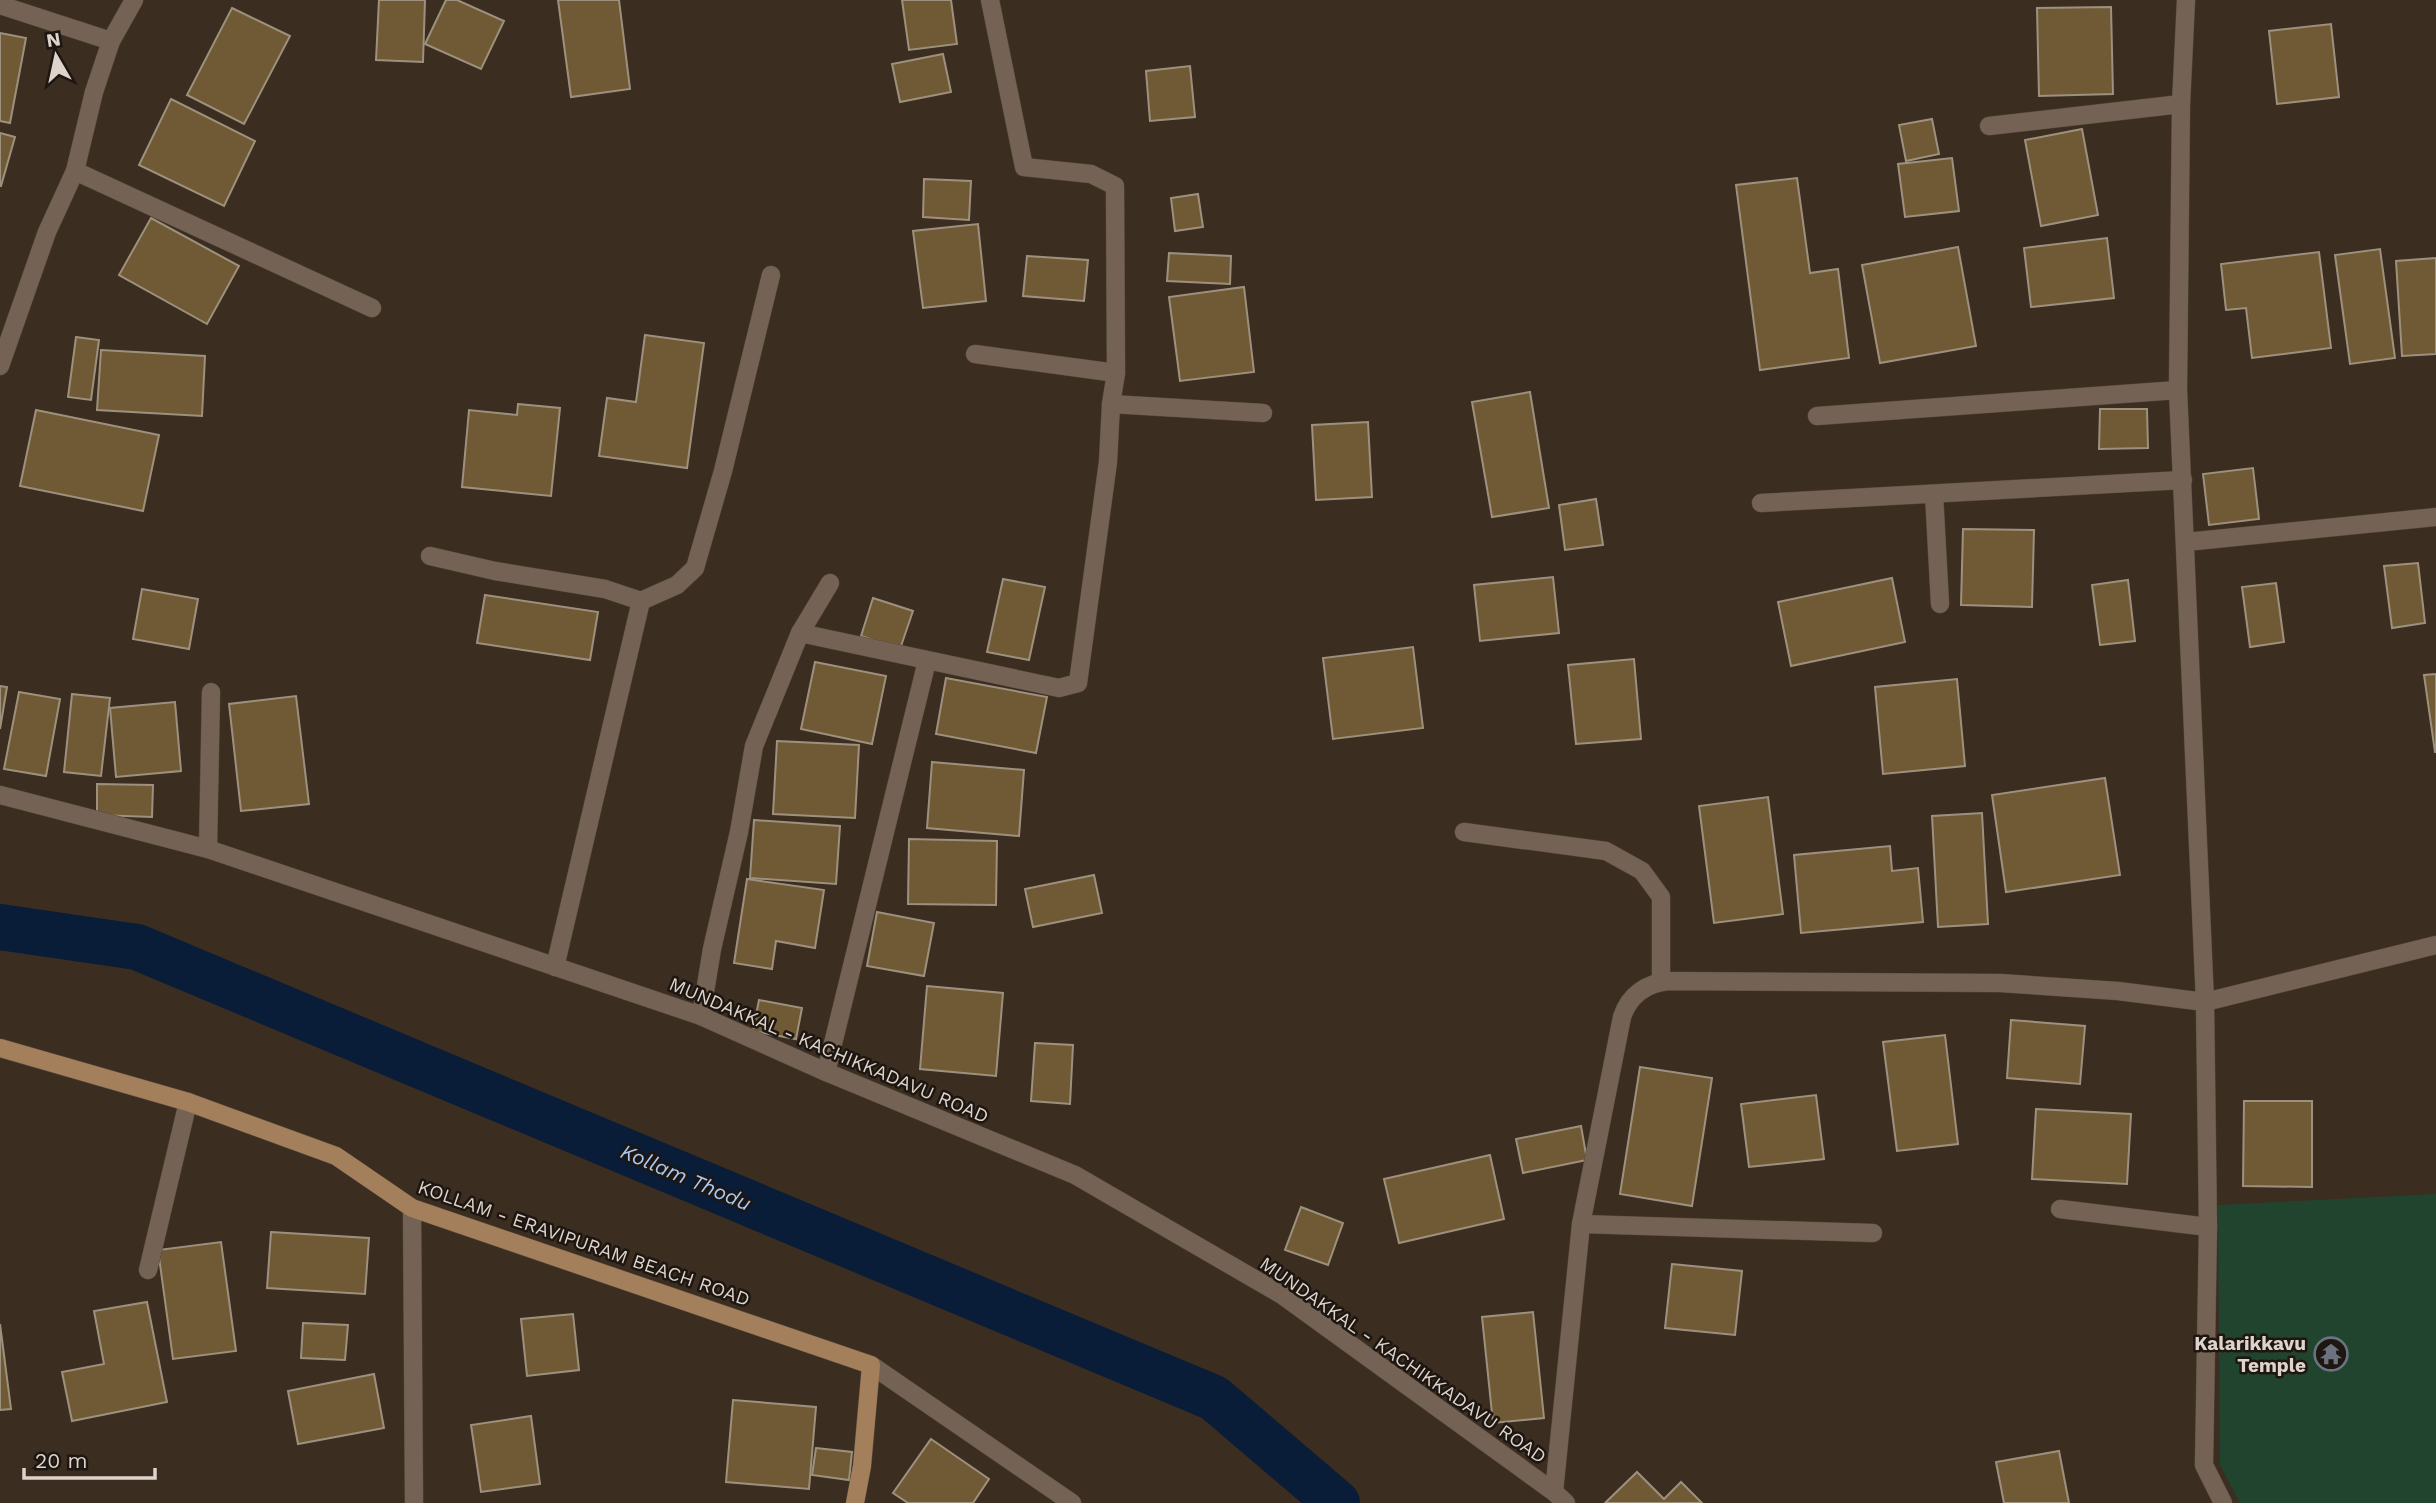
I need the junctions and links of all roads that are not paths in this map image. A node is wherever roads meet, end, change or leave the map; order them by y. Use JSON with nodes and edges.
{"nodes":[{"id":1,"x":134,"y":0,"type":"edge"},
{"id":2,"x":990,"y":0,"type":"edge"},
{"id":3,"x":2186,"y":0,"type":"edge"},
{"id":4,"x":0,"y":5,"type":"edge"},
{"id":5,"x":111,"y":41,"type":"junction"},
{"id":6,"x":2181,"y":104,"type":"junction"},
{"id":7,"x":1989,"y":126,"type":"dead end"},
{"id":8,"x":75,"y":171,"type":"junction"},
{"id":9,"x":771,"y":275,"type":"dead end"},
{"id":10,"x":372,"y":308,"type":"dead end"},
{"id":11,"x":975,"y":354,"type":"dead end"},
{"id":12,"x":0,"y":366,"type":"edge"},
{"id":13,"x":1116,"y":373,"type":"junction"},
{"id":14,"x":2178,"y":390,"type":"junction"},
{"id":15,"x":1111,"y":404,"type":"junction"},
{"id":16,"x":1263,"y":413,"type":"dead end"},
{"id":17,"x":1817,"y":416,"type":"dead end"},
{"id":18,"x":2183,"y":480,"type":"junction"},
{"id":19,"x":1934,"y":494,"type":"junction"},
{"id":20,"x":1762,"y":503,"type":"dead end"},
{"id":21,"x":2436,"y":517,"type":"edge"},
{"id":22,"x":2186,"y":542,"type":"junction"},
{"id":23,"x":430,"y":556,"type":"dead end"},
{"id":24,"x":831,"y":583,"type":"dead end"},
{"id":25,"x":641,"y":601,"type":"junction"},
{"id":26,"x":1940,"y":604,"type":"dead end"},
{"id":27,"x":800,"y":633,"type":"junction"},
{"id":28,"x":927,"y":662,"type":"junction"},
{"id":29,"x":211,"y":692,"type":"dead end"},
{"id":30,"x":0,"y":795,"type":"edge"},
{"id":31,"x":1464,"y":832,"type":"dead end"},
{"id":32,"x":208,"y":849,"type":"junction"},
{"id":33,"x":2436,"y":945,"type":"edge"},
{"id":34,"x":555,"y":967,"type":"junction"},
{"id":35,"x":1661,"y":982,"type":"junction"},
{"id":36,"x":2205,"y":1002,"type":"junction"},
{"id":37,"x":701,"y":1016,"type":"junction"},
{"id":38,"x":0,"y":1048,"type":"edge"},
{"id":39,"x":827,"y":1072,"type":"junction"},
{"id":40,"x":188,"y":1102,"type":"junction"},
{"id":41,"x":412,"y":1208,"type":"junction"},
{"id":42,"x":2060,"y":1209,"type":"dead end"},
{"id":43,"x":1581,"y":1224,"type":"junction"},
{"id":44,"x":2208,"y":1227,"type":"junction"},
{"id":45,"x":1873,"y":1233,"type":"dead end"},
{"id":46,"x":148,"y":1270,"type":"dead end"},
{"id":47,"x":872,"y":1365,"type":"junction"},
{"id":48,"x":1560,"y":1497,"type":"edge"},
{"id":49,"x":414,"y":1503,"type":"edge"},
{"id":50,"x":855,"y":1503,"type":"edge"},
{"id":51,"x":1072,"y":1503,"type":"edge"},
{"id":52,"x":2222,"y":1503,"type":"edge"}],
"edges":[{"from":1,"to":5,"type":"street"},
{"from":2,"to":13,"type":"street"},
{"from":3,"to":6,"type":"street"},
{"from":4,"to":5,"type":"street"},
{"from":5,"to":8,"type":"street"},
{"from":6,"to":7,"type":"street"},
{"from":6,"to":14,"type":"street"},
{"from":8,"to":10,"type":"street"},
{"from":8,"to":12,"type":"street"},
{"from":9,"to":25,"type":"street"},
{"from":11,"to":13,"type":"street"},
{"from":13,"to":15,"type":"street"},
{"from":14,"to":17,"type":"street"},
{"from":14,"to":18,"type":"street"},
{"from":15,"to":16,"type":"street"},
{"from":15,"to":28,"type":"street"},
{"from":18,"to":19,"type":"street"},
{"from":18,"to":22,"type":"street"},
{"from":19,"to":20,"type":"street"},
{"from":19,"to":26,"type":"street"},
{"from":21,"to":22,"type":"street"},
{"from":22,"to":36,"type":"street"},
{"from":23,"to":25,"type":"street"},
{"from":24,"to":27,"type":"street"},
{"from":25,"to":34,"type":"street"},
{"from":27,"to":28,"type":"street"},
{"from":27,"to":37,"type":"street"},
{"from":28,"to":39,"type":"street"},
{"from":29,"to":32,"type":"street"},
{"from":30,"to":32,"type":"street","name":"MUNDAKKAL - KACHIKKADAVU ROAD"},
{"from":31,"to":35,"type":"street"},
{"from":32,"to":34,"type":"street","name":"MUNDAKKAL - KACHIKKADAVU ROAD"},
{"from":33,"to":36,"type":"street"},
{"from":34,"to":37,"type":"street","name":"MUNDAKKAL - KACHIKKADAVU ROAD"},
{"from":35,"to":36,"type":"street"},
{"from":35,"to":43,"type":"street"},
{"from":36,"to":44,"type":"street"},
{"from":37,"to":39,"type":"street","name":"MUNDAKKAL - KACHIKKADAVU ROAD"},
{"from":38,"to":40,"type":"main road","name":"KOLLAM - ERAVIPURAM BEACH ROAD"},
{"from":39,"to":48,"type":"street","name":"MUNDAKKAL - KACHIKKADAVU ROAD"},
{"from":40,"to":41,"type":"main road","name":"KOLLAM - ERAVIPURAM BEACH ROAD"},
{"from":40,"to":46,"type":"street"},
{"from":41,"to":47,"type":"main road","name":"KOLLAM - ERAVIPURAM BEACH ROAD"},
{"from":41,"to":49,"type":"street"},
{"from":42,"to":44,"type":"street"},
{"from":43,"to":45,"type":"street"},
{"from":43,"to":48,"type":"street"},
{"from":44,"to":52,"type":"street"},
{"from":47,"to":50,"type":"main road"},
{"from":47,"to":51,"type":"street"}]}
